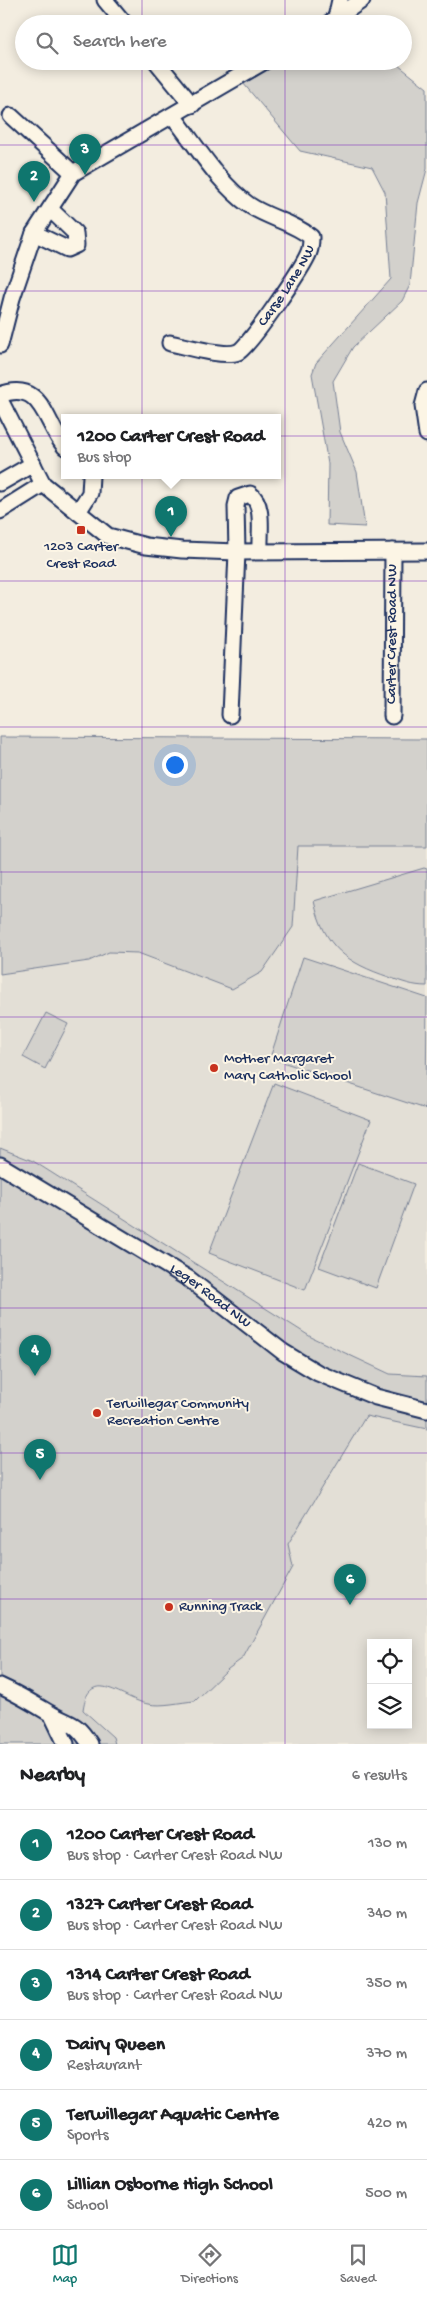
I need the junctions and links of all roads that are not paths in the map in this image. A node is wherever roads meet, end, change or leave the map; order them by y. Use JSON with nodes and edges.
{"nodes":[{"id":1,"x":105,"y":0,"type":"edge"},
{"id":2,"x":340,"y":0,"type":"edge"},
{"id":3,"x":362,"y":0,"type":"edge"},
{"id":4,"x":118,"y":15,"type":"edge"},
{"id":5,"x":334,"y":15,"type":"edge"},
{"id":6,"x":341,"y":15,"type":"edge"},
{"id":7,"x":163,"y":70,"type":"edge"},
{"id":8,"x":250,"y":70,"type":"edge"},
{"id":9,"x":192,"y":106,"type":"junction"},
{"id":10,"x":11,"y":116,"type":"dead end"},
{"id":11,"x":173,"y":116,"type":"junction"},
{"id":12,"x":73,"y":173,"type":"junction"},
{"id":13,"x":50,"y":209,"type":"junction"},
{"id":14,"x":34,"y":233,"type":"junction"},
{"id":15,"x":6,"y":296,"type":"edge"},
{"id":16,"x":170,"y":343,"type":"dead end"},
{"id":17,"x":0,"y":345,"type":"edge"},
{"id":18,"x":427,"y":391,"type":"edge"},
{"id":19,"x":0,"y":395,"type":"edge"},
{"id":20,"x":0,"y":400,"type":"edge"},
{"id":21,"x":427,"y":434,"type":"edge"},
{"id":22,"x":61,"y":442,"type":"edge"},
{"id":23,"x":33,"y":464,"type":"junction"},
{"id":24,"x":91,"y":479,"type":"edge"},
{"id":25,"x":0,"y":483,"type":"edge"},
{"id":26,"x":43,"y":484,"type":"junction"},
{"id":27,"x":0,"y":511,"type":"edge"},
{"id":28,"x":78,"y":512,"type":"junction"},
{"id":29,"x":260,"y":550,"type":"junction"},
{"id":30,"x":393,"y":551,"type":"junction"},
{"id":31,"x":427,"y":551,"type":"edge"},
{"id":32,"x":237,"y":552,"type":"junction"},
{"id":33,"x":230,"y":715,"type":"dead end"},
{"id":34,"x":392,"y":716,"type":"dead end"},
{"id":35,"x":0,"y":1164,"type":"edge"},
{"id":36,"x":427,"y":1410,"type":"edge"},
{"id":37,"x":0,"y":1686,"type":"edge"},
{"id":38,"x":52,"y":1715,"type":"junction"},
{"id":39,"x":66,"y":1744,"type":"edge"},
{"id":40,"x":90,"y":1744,"type":"edge"}],
"edges":[{"from":1,"to":4,"type":"street"},
{"from":2,"to":5,"type":"street"},
{"from":3,"to":6,"type":"street"},
{"from":7,"to":9,"type":"street"},
{"from":8,"to":9,"type":"street"},
{"from":9,"to":11,"type":"street"},
{"from":10,"to":12,"type":"street"},
{"from":11,"to":12,"type":"street"},
{"from":11,"to":16,"type":"street","name":"Carse Lane NW"},
{"from":12,"to":13,"type":"street"},
{"from":13,"to":14,"type":"street"},
{"from":13,"to":14,"type":"street"},
{"from":14,"to":15,"type":"street"},
{"from":15,"to":17,"type":"street"},
{"from":18,"to":21,"type":"street"},
{"from":19,"to":22,"type":"street"},
{"from":20,"to":23,"type":"street","name":"Carter Crest Road NW"},
{"from":23,"to":25,"type":"street"},
{"from":23,"to":26,"type":"street","name":"Carter Crest Road NW"},
{"from":24,"to":28,"type":"street"},
{"from":26,"to":27,"type":"street"},
{"from":26,"to":28,"type":"street","name":"Carter Crest Road NW"},
{"from":28,"to":32,"type":"street","name":"Carter Crest Road NW"},
{"from":29,"to":30,"type":"street","name":"Carter Crest Road NW"},
{"from":29,"to":32,"type":"street","name":"Carter Crest Road NW"},
{"from":29,"to":32,"type":"street"},
{"from":30,"to":31,"type":"street","name":"Carter Crest Road NW"},
{"from":30,"to":34,"type":"street","name":"Carter Crest Road NW"},
{"from":32,"to":33,"type":"street"},
{"from":35,"to":36,"type":"street","name":"Leger Road NW"},
{"from":37,"to":38,"type":"street"},
{"from":38,"to":39,"type":"street"},
{"from":38,"to":40,"type":"street"}]}
